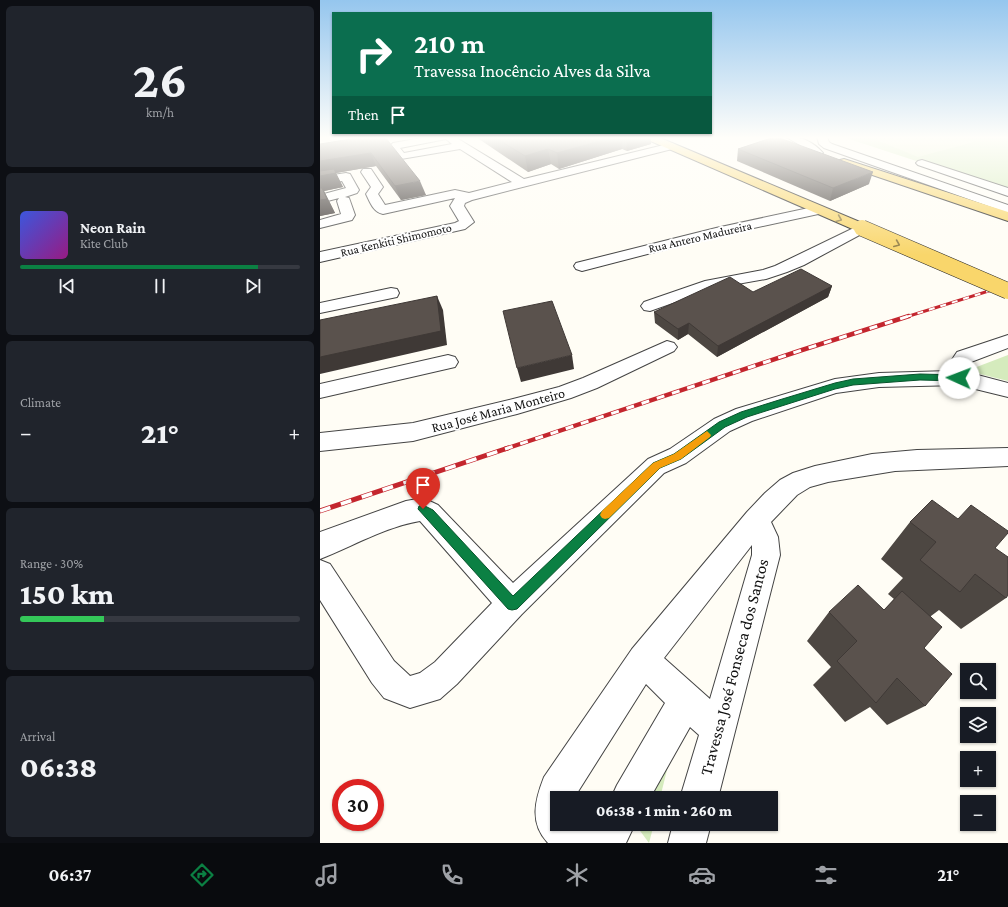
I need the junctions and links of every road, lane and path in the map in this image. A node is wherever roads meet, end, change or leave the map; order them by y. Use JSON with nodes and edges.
{"nodes":[{"id":1,"x":370,"y":176,"type":"edge"},
{"id":2,"x":511,"y":176,"type":"edge"},
{"id":3,"x":549,"y":176,"type":"edge"},
{"id":4,"x":741,"y":176,"type":"edge"},
{"id":5,"x":884,"y":176,"type":"edge"},
{"id":6,"x":926,"y":176,"type":"edge"},
{"id":7,"x":961,"y":176,"type":"edge"},
{"id":8,"x":320,"y":181,"type":"edge"},
{"id":9,"x":522,"y":183,"type":"junction"},
{"id":10,"x":1008,"y":192,"type":"edge"},
{"id":11,"x":467,"y":197,"type":"junction"},
{"id":12,"x":320,"y":199,"type":"edge"},
{"id":13,"x":344,"y":201,"type":"dead end"},
{"id":14,"x":1008,"y":209,"type":"edge"},
{"id":15,"x":818,"y":210,"type":"junction"},
{"id":16,"x":1008,"y":217,"type":"edge"},
{"id":17,"x":320,"y":224,"type":"edge"},
{"id":18,"x":862,"y":228,"type":"junction"},
{"id":19,"x":320,"y":257,"type":"edge"},
{"id":20,"x":582,"y":266,"type":"dead end"},
{"id":21,"x":1008,"y":291,"type":"edge"},
{"id":22,"x":391,"y":293,"type":"dead end"},
{"id":23,"x":650,"y":306,"type":"dead end"},
{"id":24,"x":320,"y":308,"type":"edge"},
{"id":25,"x":1008,"y":341,"type":"edge"},
{"id":26,"x":666,"y":347,"type":"dead end"},
{"id":27,"x":448,"y":362,"type":"dead end"},
{"id":28,"x":959,"y":378,"type":"junction"},
{"id":29,"x":1008,"y":390,"type":"edge"},
{"id":30,"x":320,"y":391,"type":"edge"},
{"id":31,"x":320,"y":442,"type":"edge"},
{"id":32,"x":1008,"y":457,"type":"edge"},
{"id":33,"x":756,"y":520,"type":"junction"},
{"id":34,"x":320,"y":546,"type":"edge"},
{"id":35,"x":320,"y":574,"type":"edge"},
{"id":36,"x":512,"y":604,"type":"junction"},
{"id":37,"x":643,"y":660,"type":"junction"},
{"id":38,"x":686,"y":700,"type":"junction"},
{"id":39,"x":717,"y":729,"type":"junction"},
{"id":40,"x":634,"y":791,"type":"edge"},
{"id":41,"x":701,"y":791,"type":"edge"},
{"id":42,"x":612,"y":831,"type":"edge"},
{"id":43,"x":690,"y":831,"type":"edge"},
{"id":44,"x":578,"y":843,"type":"edge"},
{"id":45,"x":605,"y":843,"type":"edge"},
{"id":46,"x":687,"y":843,"type":"edge"}],
"edges":[{"from":1,"to":11,"type":"street"},
{"from":2,"to":9,"type":"street"},
{"from":3,"to":9,"type":"street"},
{"from":4,"to":15,"type":"main road"},
{"from":5,"to":16,"type":"main road"},
{"from":6,"to":14,"type":"street"},
{"from":7,"to":10,"type":"street"},
{"from":8,"to":12,"type":"street"},
{"from":9,"to":11,"type":"street"},
{"from":11,"to":19,"type":"street","name":"Rua Kenkiti Shimomoto"},
{"from":13,"to":17,"type":"street"},
{"from":15,"to":18,"type":"main road","one_way":true},
{"from":15,"to":20,"type":"street","name":"Rua Antero Madureira"},
{"from":18,"to":21,"type":"main road","one_way":true,"bridge":true},
{"from":18,"to":23,"type":"street"},
{"from":22,"to":24,"type":"street"},
{"from":25,"to":28,"type":"street"},
{"from":26,"to":31,"type":"street","name":"Rua José Maria Monteiro"},
{"from":27,"to":30,"type":"street"},
{"from":28,"to":29,"type":"street"},
{"from":28,"to":36,"type":"street"},
{"from":32,"to":33,"type":"street"},
{"from":33,"to":37,"type":"street"},
{"from":33,"to":39,"type":"street","name":"Travessa José Fonseca dos Santos"},
{"from":34,"to":36,"type":"street"},
{"from":35,"to":36,"type":"street"},
{"from":37,"to":38,"type":"street"},
{"from":37,"to":44,"type":"street"},
{"from":38,"to":39,"type":"street"},
{"from":38,"to":40,"type":"street"},
{"from":39,"to":41,"type":"street","name":"Travessa José Fonseca dos Santos"},
{"from":42,"to":45,"type":"street"},
{"from":43,"to":46,"type":"street"}]}
